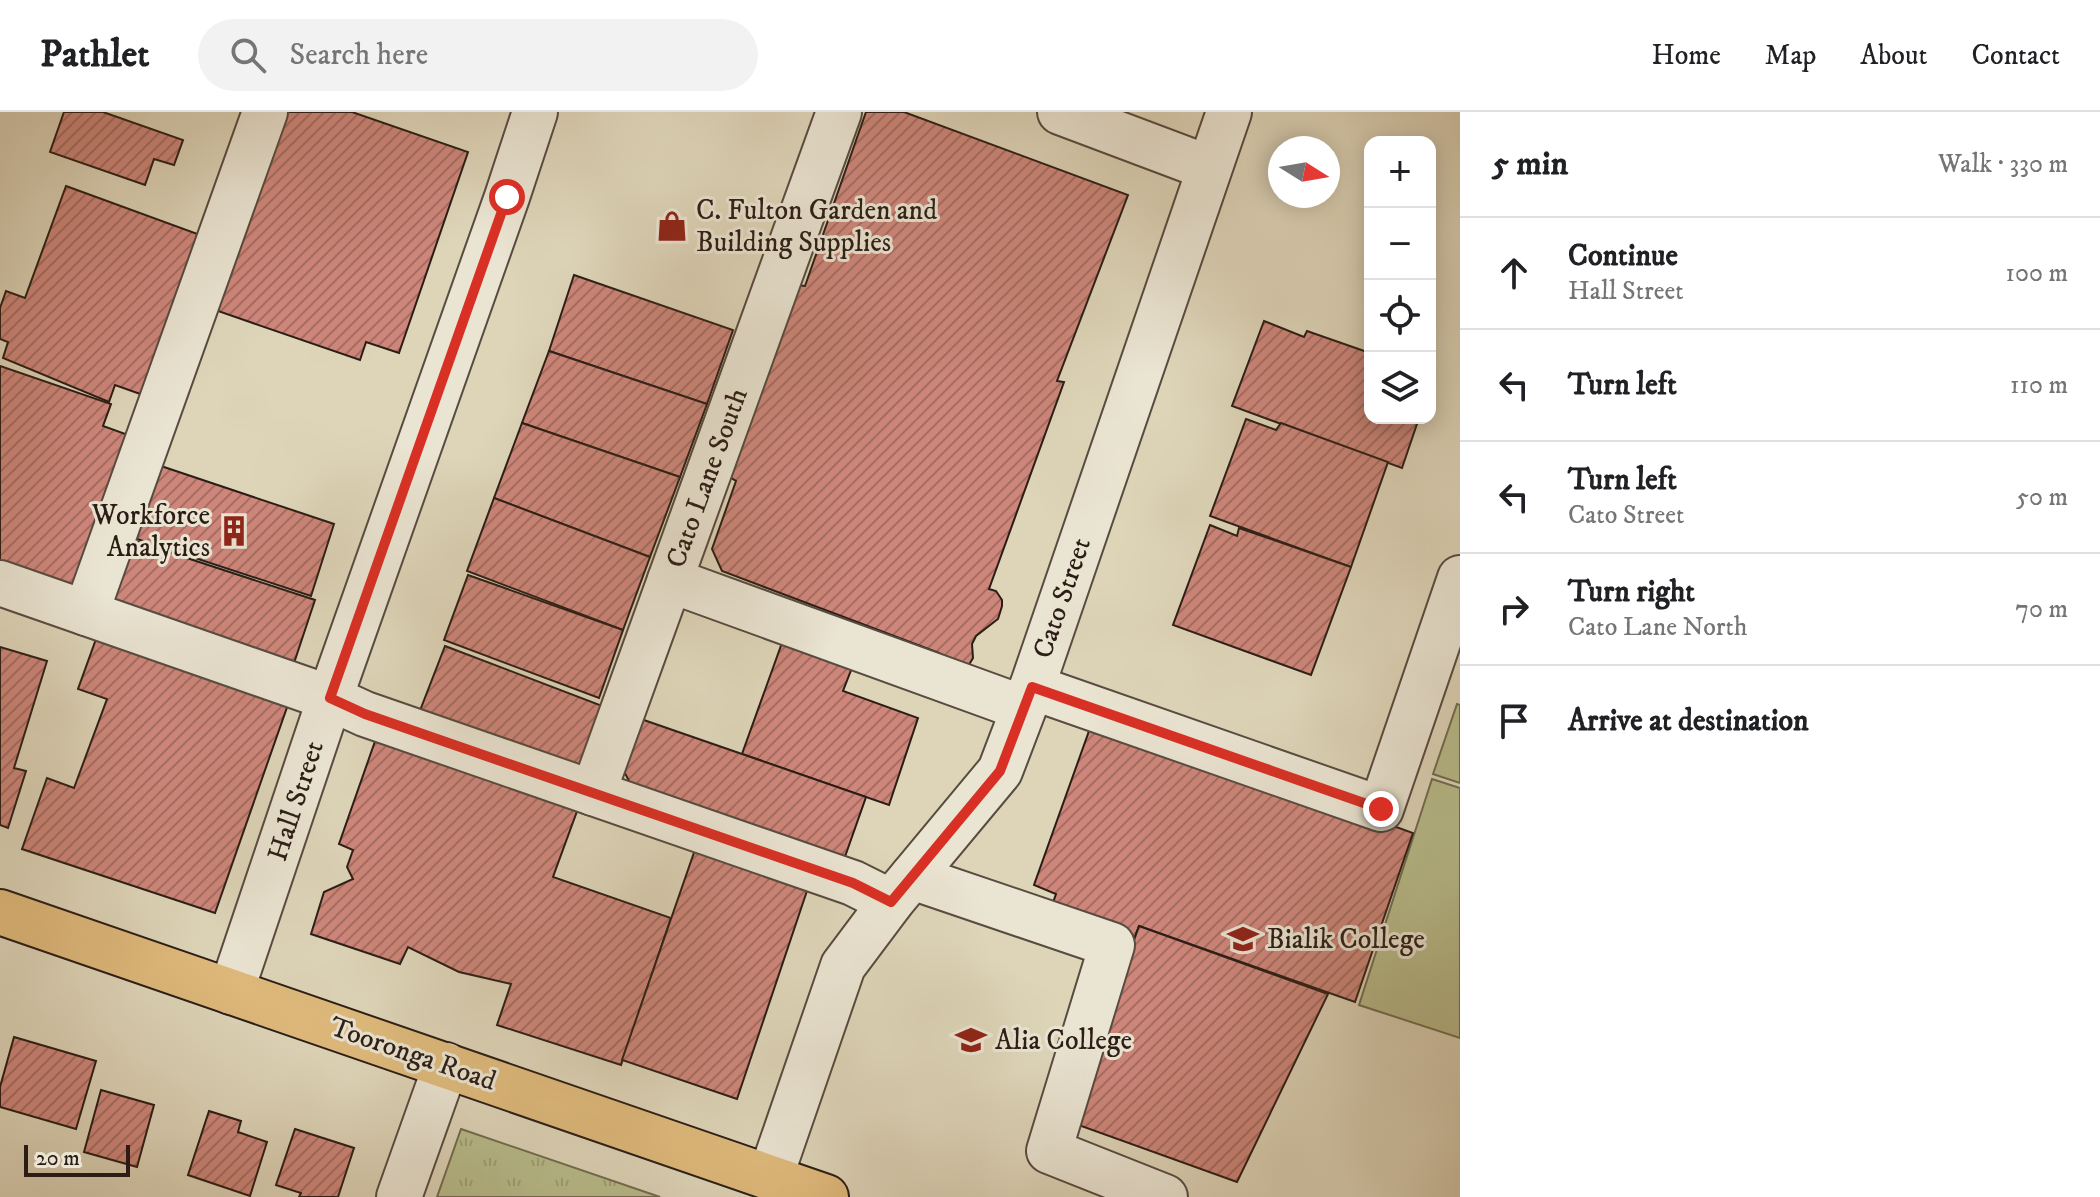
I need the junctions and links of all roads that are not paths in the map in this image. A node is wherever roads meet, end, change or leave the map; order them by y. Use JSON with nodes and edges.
{"nodes":[{"id":1,"x":265,"y":112,"type":"edge"},
{"id":2,"x":535,"y":112,"type":"edge"},
{"id":3,"x":839,"y":112,"type":"edge"},
{"id":4,"x":1060,"y":112,"type":"edge"},
{"id":5,"x":1229,"y":112,"type":"edge"},
{"id":6,"x":1209,"y":168,"type":"junction"},
{"id":7,"x":1460,"y":578,"type":"edge"},
{"id":8,"x":670,"y":580,"type":"junction"},
{"id":9,"x":0,"y":583,"type":"edge"},
{"id":10,"x":86,"y":613,"type":"junction"},
{"id":11,"x":1028,"y":697,"type":"junction"},
{"id":12,"x":330,"y":698,"type":"junction"},
{"id":13,"x":593,"y":793,"type":"junction"},
{"id":14,"x":902,"y":890,"type":"junction"},
{"id":15,"x":0,"y":912,"type":"edge"},
{"id":16,"x":231,"y":992,"type":"junction"},
{"id":17,"x":446,"y":1065,"type":"junction"},
{"id":18,"x":770,"y":1178,"type":"junction"},
{"id":19,"x":399,"y":1197,"type":"edge"},
{"id":20,"x":826,"y":1197,"type":"edge"},
{"id":21,"x":1165,"y":1197,"type":"edge"}],
"edges":[{"from":1,"to":10,"type":"street"},
{"from":2,"to":12,"type":"street","name":"Hall Street"},
{"from":3,"to":8,"type":"street","name":"Cato Lane South"},
{"from":4,"to":6,"type":"street"},
{"from":5,"to":6,"type":"street","name":"Cato Street"},
{"from":6,"to":11,"type":"street","name":"Cato Street"},
{"from":7,"to":11,"type":"street","name":"Cato Lane South"},
{"from":8,"to":11,"type":"street","name":"Cato Lane South"},
{"from":8,"to":13,"type":"street"},
{"from":9,"to":10,"type":"street"},
{"from":10,"to":12,"type":"street"},
{"from":11,"to":14,"type":"street","name":"Cato Street"},
{"from":12,"to":13,"type":"street"},
{"from":12,"to":16,"type":"street","name":"Hall Street"},
{"from":13,"to":14,"type":"street"},
{"from":14,"to":18,"type":"street","name":"Cato Street"},
{"from":14,"to":21,"type":"street"},
{"from":15,"to":16,"type":"main road","name":"Tooronga Road"},
{"from":16,"to":17,"type":"main road","name":"Tooronga Road"},
{"from":17,"to":18,"type":"main road","name":"Tooronga Road"},
{"from":17,"to":19,"type":"street"},
{"from":18,"to":20,"type":"main road","name":"Tooronga Road"}]}
